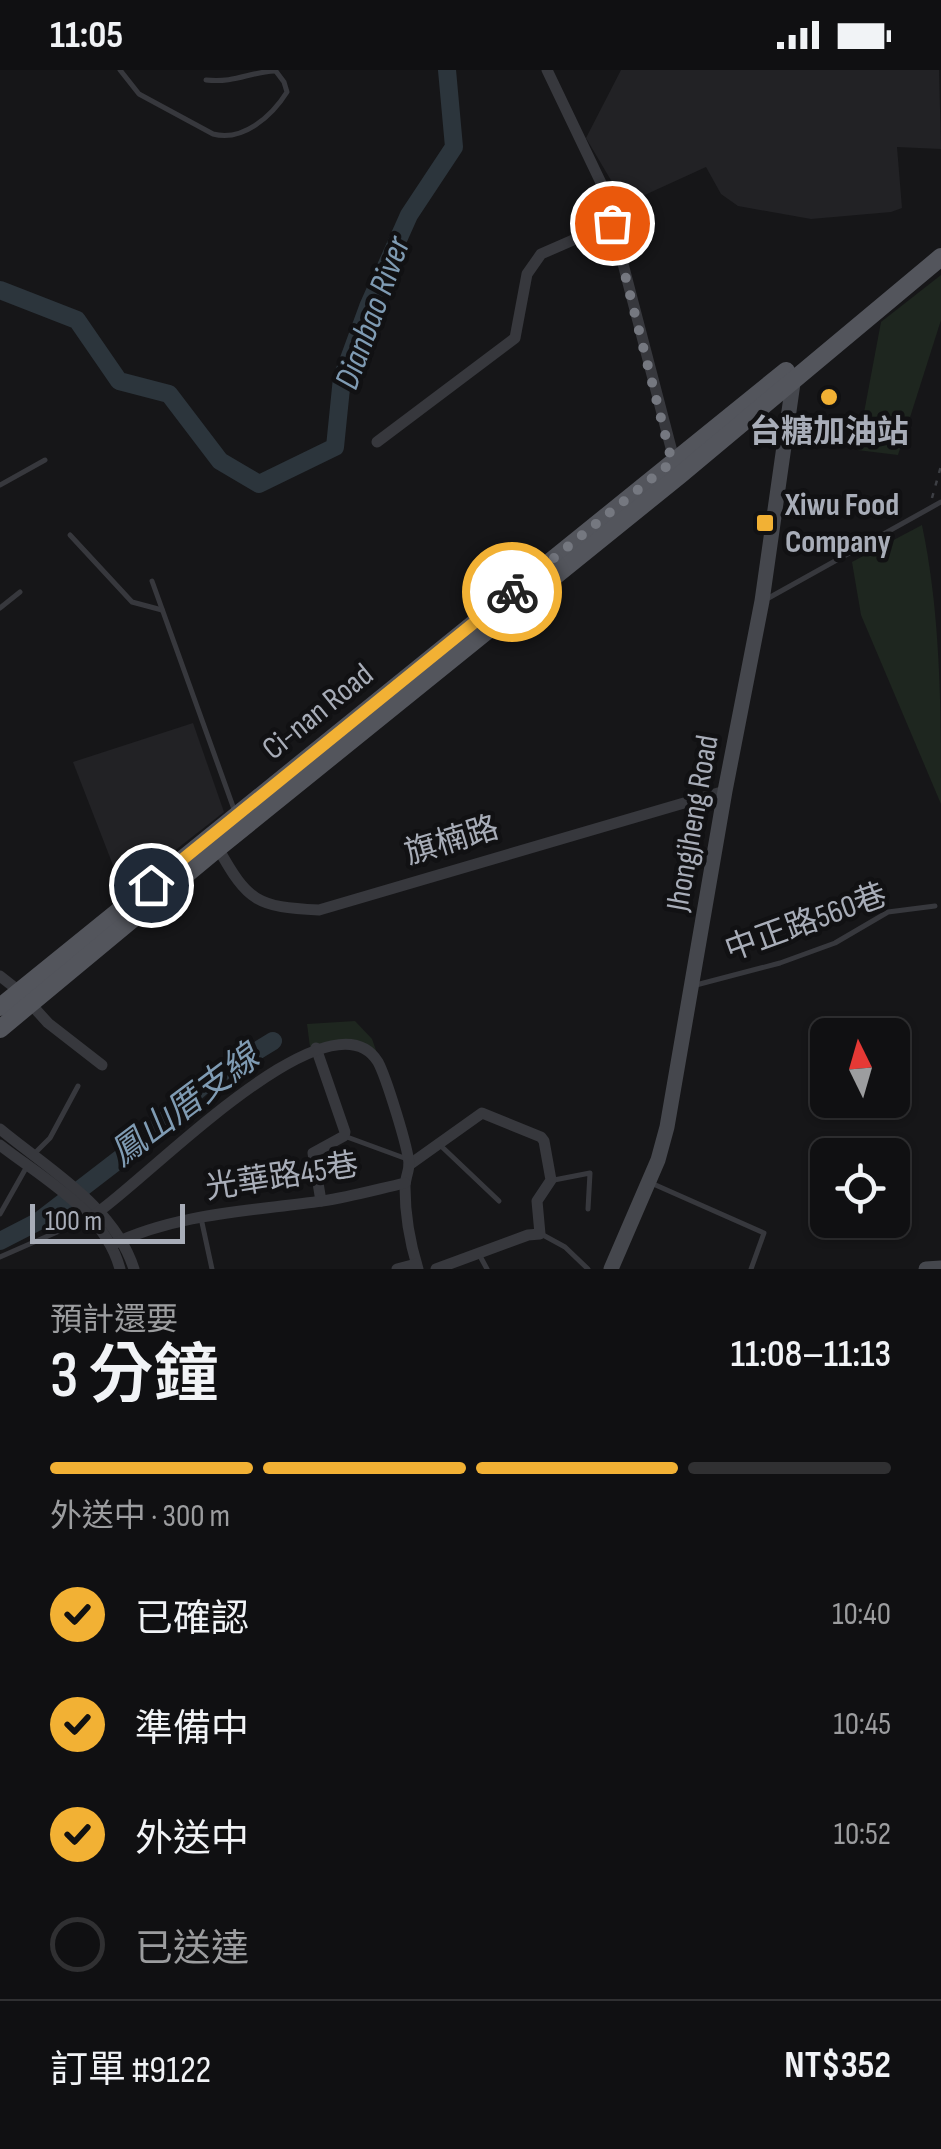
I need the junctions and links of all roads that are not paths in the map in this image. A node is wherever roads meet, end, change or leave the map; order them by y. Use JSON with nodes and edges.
{"nodes":[{"id":1,"x":120,"y":70,"type":"edge"},
{"id":2,"x":547,"y":70,"type":"edge"},
{"id":3,"x":275,"y":71,"type":"edge"},
{"id":4,"x":206,"y":80,"type":"dead end"},
{"id":5,"x":612,"y":223,"type":"junction"},
{"id":6,"x":941,"y":243,"type":"edge"},
{"id":7,"x":941,"y":258,"type":"edge"},
{"id":8,"x":792,"y":374,"type":"junction"},
{"id":9,"x":377,"y":442,"type":"dead end"},
{"id":10,"x":46,"y":460,"type":"dead end"},
{"id":11,"x":676,"y":468,"type":"junction"},
{"id":12,"x":0,"y":485,"type":"edge"},
{"id":13,"x":941,"y":502,"type":"edge"},
{"id":14,"x":70,"y":535,"type":"dead end"},
{"id":15,"x":152,"y":580,"type":"dead end"},
{"id":16,"x":20,"y":592,"type":"dead end"},
{"id":17,"x":762,"y":602,"type":"junction"},
{"id":18,"x":0,"y":608,"type":"edge"},
{"id":19,"x":162,"y":610,"type":"junction"},
{"id":20,"x":725,"y":791,"type":"junction"},
{"id":21,"x":239,"y":823,"type":"junction"},
{"id":22,"x":218,"y":848,"type":"junction"},
{"id":23,"x":935,"y":906,"type":"dead end"},
{"id":24,"x":0,"y":976,"type":"edge"},
{"id":25,"x":693,"y":986,"type":"junction"},
{"id":26,"x":25,"y":998,"type":"junction"},
{"id":27,"x":0,"y":1008,"type":"edge"},
{"id":28,"x":0,"y":1029,"type":"edge"},
{"id":29,"x":316,"y":1048,"type":"junction"},
{"id":30,"x":102,"y":1065,"type":"dead end"},
{"id":31,"x":78,"y":1086,"type":"dead end"},
{"id":32,"x":0,"y":1128,"type":"edge"},
{"id":33,"x":344,"y":1136,"type":"junction"},
{"id":34,"x":0,"y":1144,"type":"edge"},
{"id":35,"x":440,"y":1144,"type":"junction"},
{"id":36,"x":30,"y":1161,"type":"junction"},
{"id":37,"x":408,"y":1162,"type":"junction"},
{"id":38,"x":550,"y":1180,"type":"junction"},
{"id":39,"x":405,"y":1182,"type":"junction"},
{"id":40,"x":648,"y":1182,"type":"junction"},
{"id":41,"x":321,"y":1201,"type":"junction"},
{"id":42,"x":499,"y":1201,"type":"dead end"},
{"id":43,"x":588,"y":1209,"type":"dead end"},
{"id":44,"x":0,"y":1214,"type":"edge"},
{"id":45,"x":96,"y":1214,"type":"junction"},
{"id":46,"x":201,"y":1217,"type":"junction"},
{"id":47,"x":540,"y":1234,"type":"junction"},
{"id":48,"x":117,"y":1242,"type":"junction"},
{"id":49,"x":479,"y":1253,"type":"junction"},
{"id":50,"x":0,"y":1257,"type":"edge"},
{"id":51,"x":417,"y":1266,"type":"edge"},
{"id":52,"x":941,"y":1268,"type":"edge"},
{"id":53,"x":120,"y":1269,"type":"edge"},
{"id":54,"x":134,"y":1269,"type":"edge"},
{"id":55,"x":212,"y":1269,"type":"edge"},
{"id":56,"x":397,"y":1269,"type":"edge"},
{"id":57,"x":436,"y":1269,"type":"edge"},
{"id":58,"x":487,"y":1269,"type":"edge"},
{"id":59,"x":588,"y":1269,"type":"edge"},
{"id":60,"x":611,"y":1269,"type":"edge"},
{"id":61,"x":751,"y":1269,"type":"edge"},
{"id":62,"x":926,"y":1269,"type":"edge"}],
"edges":[{"from":1,"to":3,"type":"lane"},
{"from":2,"to":5,"type":"street"},
{"from":3,"to":4,"type":"lane"},
{"from":5,"to":9,"type":"street"},
{"from":5,"to":11,"type":"street"},
{"from":6,"to":8,"type":"main road"},
{"from":7,"to":8,"type":"main road"},
{"from":8,"to":11,"type":"main road"},
{"from":8,"to":17,"type":"main road","name":"Jhongjheng Road"},
{"from":10,"to":12,"type":"lane"},
{"from":11,"to":21,"type":"main road","name":"Ci-nan Road"},
{"from":13,"to":17,"type":"lane"},
{"from":14,"to":19,"type":"lane"},
{"from":15,"to":19,"type":"lane"},
{"from":16,"to":18,"type":"lane"},
{"from":17,"to":20,"type":"main road","name":"Jhongjheng Road"},
{"from":19,"to":21,"type":"lane"},
{"from":20,"to":22,"type":"street","name":"旗楠路"},
{"from":20,"to":25,"type":"main road","name":"Jhongjheng Road"},
{"from":21,"to":22,"type":"main road","name":"Ci-nan Road"},
{"from":21,"to":26,"type":"main road","name":"Ci-nan Road"},
{"from":22,"to":26,"type":"main road","name":"Ci-nan Road"},
{"from":23,"to":25,"type":"lane","name":"中正路560巷"},
{"from":24,"to":26,"type":"street"},
{"from":25,"to":40,"type":"main road","name":"Jhongjheng Road"},
{"from":26,"to":27,"type":"main road","name":"Ci-nan Road"},
{"from":26,"to":28,"type":"main road","name":"Ci-nan Road"},
{"from":26,"to":30,"type":"street"},
{"from":29,"to":33,"type":"street"},
{"from":29,"to":37,"type":"street"},
{"from":29,"to":45,"type":"street"},
{"from":31,"to":36,"type":"lane"},
{"from":32,"to":36,"type":"street"},
{"from":33,"to":37,"type":"lane"},
{"from":33,"to":41,"type":"street"},
{"from":34,"to":36,"type":"street"},
{"from":35,"to":37,"type":"street"},
{"from":35,"to":38,"type":"street"},
{"from":35,"to":42,"type":"lane"},
{"from":36,"to":44,"type":"lane"},
{"from":36,"to":45,"type":"street"},
{"from":37,"to":39,"type":"street"},
{"from":38,"to":43,"type":"lane"},
{"from":38,"to":47,"type":"street"},
{"from":39,"to":41,"type":"street","name":"光華路45巷"},
{"from":39,"to":51,"type":"street"},
{"from":40,"to":60,"type":"main road","name":"Jhongjheng Road"},
{"from":40,"to":61,"type":"lane"},
{"from":41,"to":46,"type":"street","name":"光華路45巷"},
{"from":45,"to":48,"type":"street"},
{"from":45,"to":50,"type":"lane"},
{"from":46,"to":48,"type":"street","name":"光華路45巷"},
{"from":46,"to":55,"type":"lane"},
{"from":47,"to":49,"type":"street"},
{"from":47,"to":59,"type":"lane"},
{"from":48,"to":53,"type":"street"},
{"from":48,"to":54,"type":"street"},
{"from":49,"to":57,"type":"street"},
{"from":49,"to":58,"type":"lane"},
{"from":51,"to":56,"type":"street"},
{"from":52,"to":62,"type":"main road"}]}
